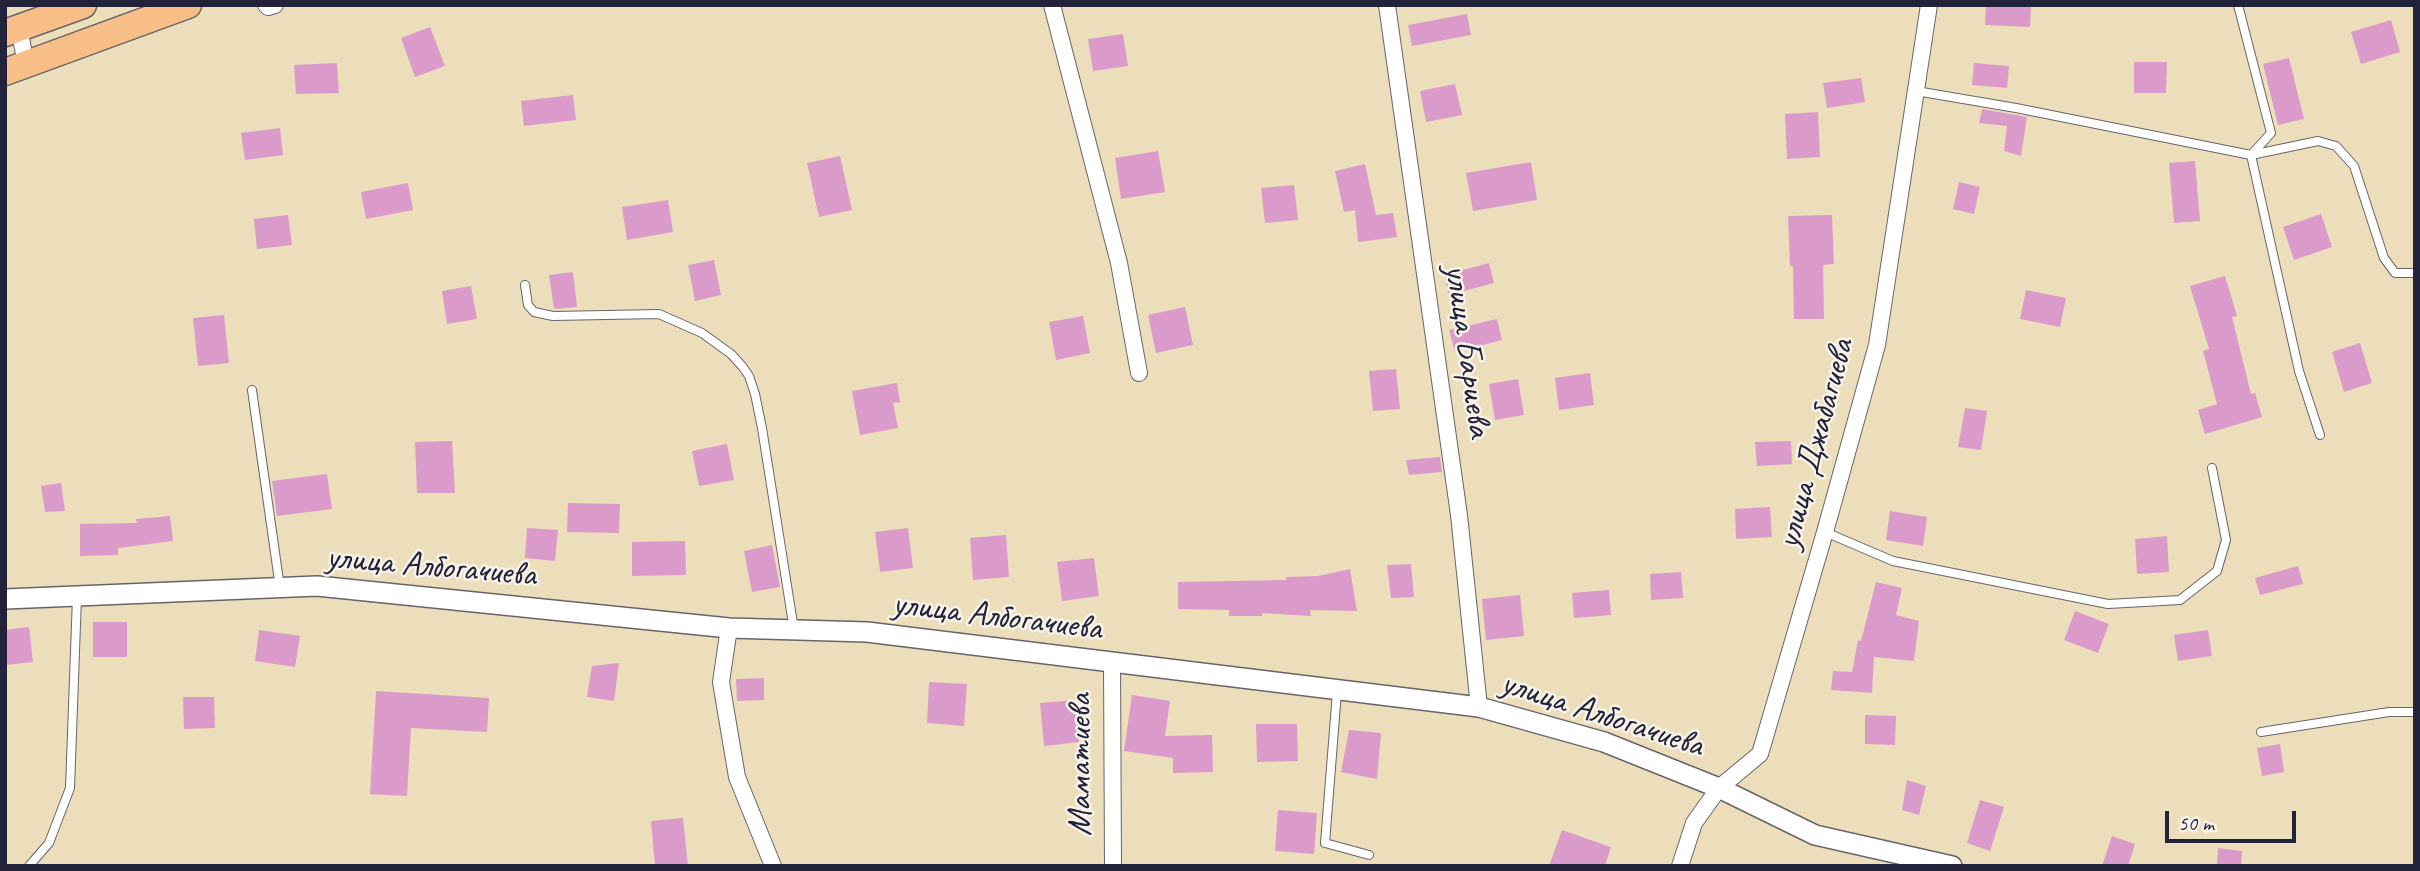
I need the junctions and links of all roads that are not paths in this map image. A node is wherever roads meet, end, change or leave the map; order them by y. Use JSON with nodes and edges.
{"nodes":[{"id":1,"x":83,"y":5,"type":"edge"},
{"id":2,"x":188,"y":5,"type":"edge"},
{"id":3,"x":267,"y":5,"type":"edge"},
{"id":4,"x":275,"y":5,"type":"edge"},
{"id":5,"x":1052,"y":5,"type":"edge"},
{"id":6,"x":1387,"y":5,"type":"edge"},
{"id":7,"x":1929,"y":5,"type":"edge"},
{"id":8,"x":2238,"y":5,"type":"edge"},
{"id":9,"x":12,"y":31,"type":"edge"},
{"id":10,"x":16,"y":68,"type":"edge"},
{"id":11,"x":1916,"y":91,"type":"junction"},
{"id":12,"x":2251,"y":155,"type":"junction"},
{"id":13,"x":2415,"y":273,"type":"edge"},
{"id":14,"x":525,"y":285,"type":"dead end"},
{"id":15,"x":1139,"y":373,"type":"dead end"},
{"id":16,"x":252,"y":390,"type":"dead end"},
{"id":17,"x":2320,"y":435,"type":"dead end"},
{"id":18,"x":2212,"y":468,"type":"dead end"},
{"id":19,"x":1825,"y":532,"type":"junction"},
{"id":20,"x":280,"y":588,"type":"junction"},
{"id":21,"x":77,"y":597,"type":"junction"},
{"id":22,"x":5,"y":599,"type":"edge"},
{"id":23,"x":729,"y":628,"type":"junction"},
{"id":24,"x":794,"y":630,"type":"junction"},
{"id":25,"x":1112,"y":663,"type":"junction"},
{"id":26,"x":1337,"y":692,"type":"junction"},
{"id":27,"x":1479,"y":707,"type":"junction"},
{"id":28,"x":2415,"y":712,"type":"edge"},
{"id":29,"x":2261,"y":732,"type":"dead end"},
{"id":30,"x":1719,"y":788,"type":"junction"},
{"id":31,"x":1369,"y":855,"type":"dead end"},
{"id":32,"x":29,"y":866,"type":"edge"},
{"id":33,"x":773,"y":866,"type":"edge"},
{"id":34,"x":1113,"y":866,"type":"edge"},
{"id":35,"x":1680,"y":866,"type":"edge"},
{"id":36,"x":1952,"y":866,"type":"edge"}],
"edges":[{"from":1,"to":9,"type":"highway"},
{"from":2,"to":10,"type":"highway"},
{"from":3,"to":4,"type":"street"},
{"from":5,"to":15,"type":"street"},
{"from":6,"to":27,"type":"street","name":"улица Бариева"},
{"from":7,"to":11,"type":"street","name":"улица Джабагиева"},
{"from":8,"to":12,"type":"lane"},
{"from":9,"to":10,"type":"street"},
{"from":11,"to":12,"type":"lane"},
{"from":11,"to":19,"type":"street","name":"улица Джабагиева"},
{"from":12,"to":13,"type":"lane"},
{"from":12,"to":17,"type":"lane"},
{"from":14,"to":24,"type":"lane"},
{"from":16,"to":20,"type":"lane"},
{"from":18,"to":19,"type":"lane"},
{"from":19,"to":30,"type":"street","name":"улица Джабагиева"},
{"from":20,"to":21,"type":"street","name":"улица Албогачиева"},
{"from":20,"to":23,"type":"street","name":"улица Албогачиева"},
{"from":21,"to":22,"type":"street","name":"улица Албогачиева"},
{"from":21,"to":32,"type":"lane"},
{"from":23,"to":24,"type":"street","name":"улица Албогачиева"},
{"from":23,"to":33,"type":"street"},
{"from":24,"to":25,"type":"street","name":"улица Албогачиева"},
{"from":25,"to":26,"type":"street","name":"улица Албогачиева"},
{"from":25,"to":34,"type":"street","name":"Маматиева"},
{"from":26,"to":27,"type":"street","name":"улица Албогачиева"},
{"from":26,"to":31,"type":"lane"},
{"from":27,"to":30,"type":"street","name":"улица Албогачиева"},
{"from":28,"to":29,"type":"lane"},
{"from":30,"to":35,"type":"street","name":"улица Джабагиева"},
{"from":30,"to":36,"type":"street","name":"улица Албогачиева"}]}
